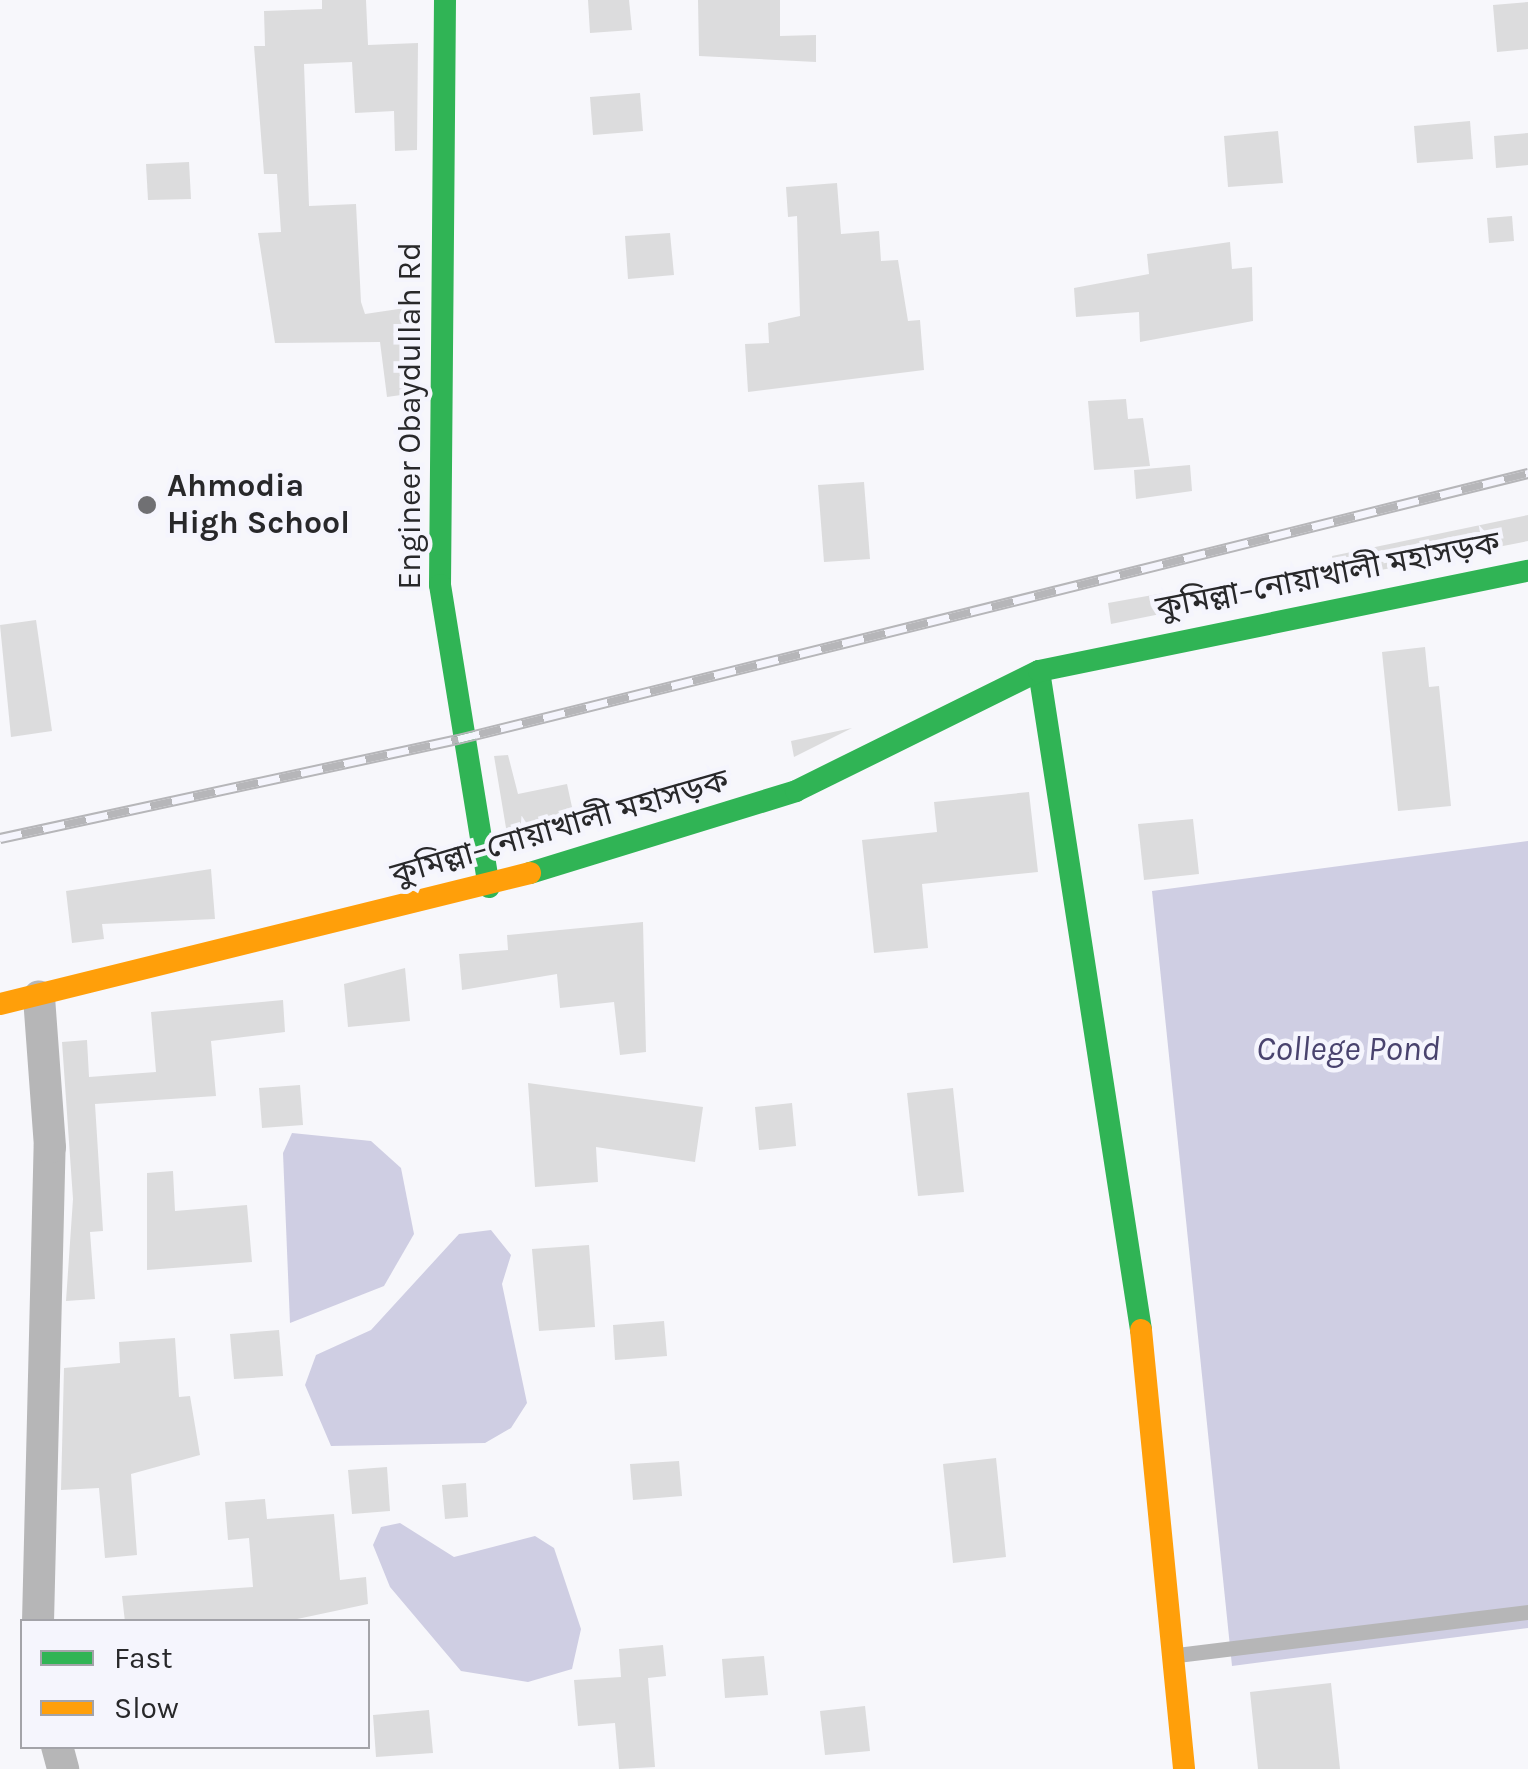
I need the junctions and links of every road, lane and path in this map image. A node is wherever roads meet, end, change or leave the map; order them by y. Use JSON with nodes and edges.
{"nodes":[{"id":1,"x":445,"y":0,"type":"edge"},
{"id":2,"x":1528,"y":571,"type":"edge"},
{"id":3,"x":1040,"y":671,"type":"junction"},
{"id":4,"x":489,"y":887,"type":"junction"},
{"id":5,"x":40,"y":996,"type":"junction"},
{"id":6,"x":0,"y":1004,"type":"edge"},
{"id":7,"x":1528,"y":1612,"type":"edge"},
{"id":8,"x":38,"y":1619,"type":"edge"},
{"id":9,"x":1173,"y":1656,"type":"junction"},
{"id":10,"x":1184,"y":1769,"type":"edge"}],
"edges":[{"from":1,"to":4,"type":"main road","name":"Engineer Obaydullah Rd"},
{"from":2,"to":3,"type":"main road","name":"কুমিল্লা–নোয়াখালী মহাসড়ক"},
{"from":3,"to":4,"type":"main road","name":"কুমিল্লা–নোয়াখালী মহাসড়ক"},
{"from":3,"to":9,"type":"main road"},
{"from":4,"to":5,"type":"main road","name":"কুমিল্লা–নোয়াখালী মহাসড়ক"},
{"from":5,"to":6,"type":"main road","name":"কুমিল্লা–নোয়াখালী মহাসড়ক"},
{"from":5,"to":8,"type":"street"},
{"from":7,"to":9,"type":"lane"},
{"from":9,"to":10,"type":"main road"}]}
